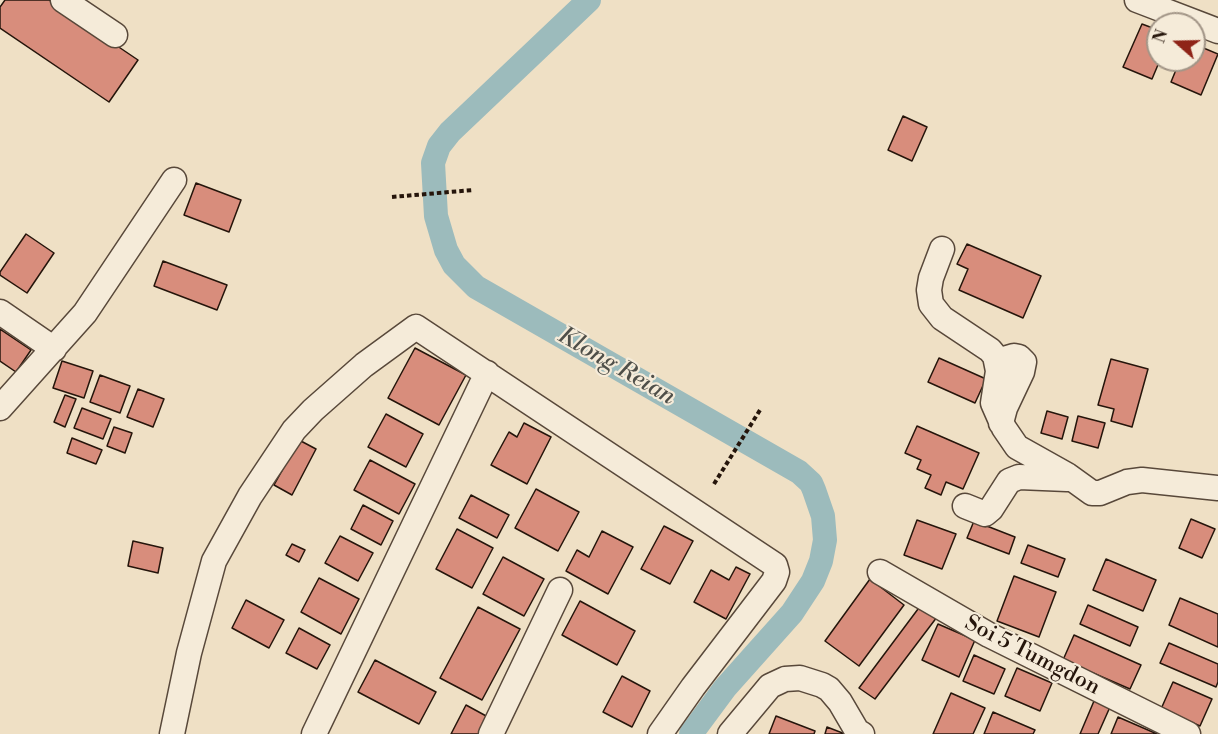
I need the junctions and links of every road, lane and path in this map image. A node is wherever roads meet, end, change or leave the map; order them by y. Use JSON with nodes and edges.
{"nodes":[{"id":1,"x":63,"y":0,"type":"edge"},
{"id":2,"x":1137,"y":0,"type":"edge"},
{"id":3,"x":1218,"y":31,"type":"edge"},
{"id":4,"x":116,"y":35,"type":"dead end"},
{"id":5,"x":174,"y":180,"type":"dead end"},
{"id":6,"x":473,"y":190,"type":"dead end"},
{"id":7,"x":392,"y":197,"type":"dead end"},
{"id":8,"x":942,"y":249,"type":"dead end"},
{"id":9,"x":0,"y":312,"type":"edge"},
{"id":10,"x":54,"y":349,"type":"junction"},
{"id":11,"x":487,"y":374,"type":"junction"},
{"id":12,"x":0,"y":408,"type":"edge"},
{"id":13,"x":760,"y":410,"type":"dead end"},
{"id":14,"x":1072,"y":479,"type":"junction"},
{"id":15,"x":714,"y":484,"type":"dead end"},
{"id":16,"x":1218,"y":488,"type":"edge"},
{"id":17,"x":965,"y":506,"type":"dead end"},
{"id":18,"x":880,"y":572,"type":"dead end"},
{"id":19,"x":560,"y":590,"type":"dead end"},
{"id":20,"x":172,"y":734,"type":"edge"},
{"id":21,"x":314,"y":734,"type":"edge"},
{"id":22,"x":491,"y":734,"type":"edge"},
{"id":23,"x":660,"y":734,"type":"edge"},
{"id":24,"x":730,"y":734,"type":"edge"},
{"id":25,"x":862,"y":734,"type":"edge"},
{"id":26,"x":1188,"y":734,"type":"edge"}],
"edges":[{"from":1,"to":4,"type":"street"},
{"from":2,"to":3,"type":"street"},
{"from":5,"to":10,"type":"street"},
{"from":6,"to":7,"type":"path"},
{"from":8,"to":14,"type":"street"},
{"from":9,"to":10,"type":"street"},
{"from":10,"to":12,"type":"street"},
{"from":11,"to":20,"type":"street"},
{"from":11,"to":21,"type":"street"},
{"from":11,"to":23,"type":"street"},
{"from":13,"to":15,"type":"path"},
{"from":14,"to":16,"type":"street"},
{"from":14,"to":17,"type":"street"},
{"from":18,"to":26,"type":"street","name":"Soi 5 Tumgdon"},
{"from":19,"to":22,"type":"street"},
{"from":24,"to":25,"type":"street"}]}
